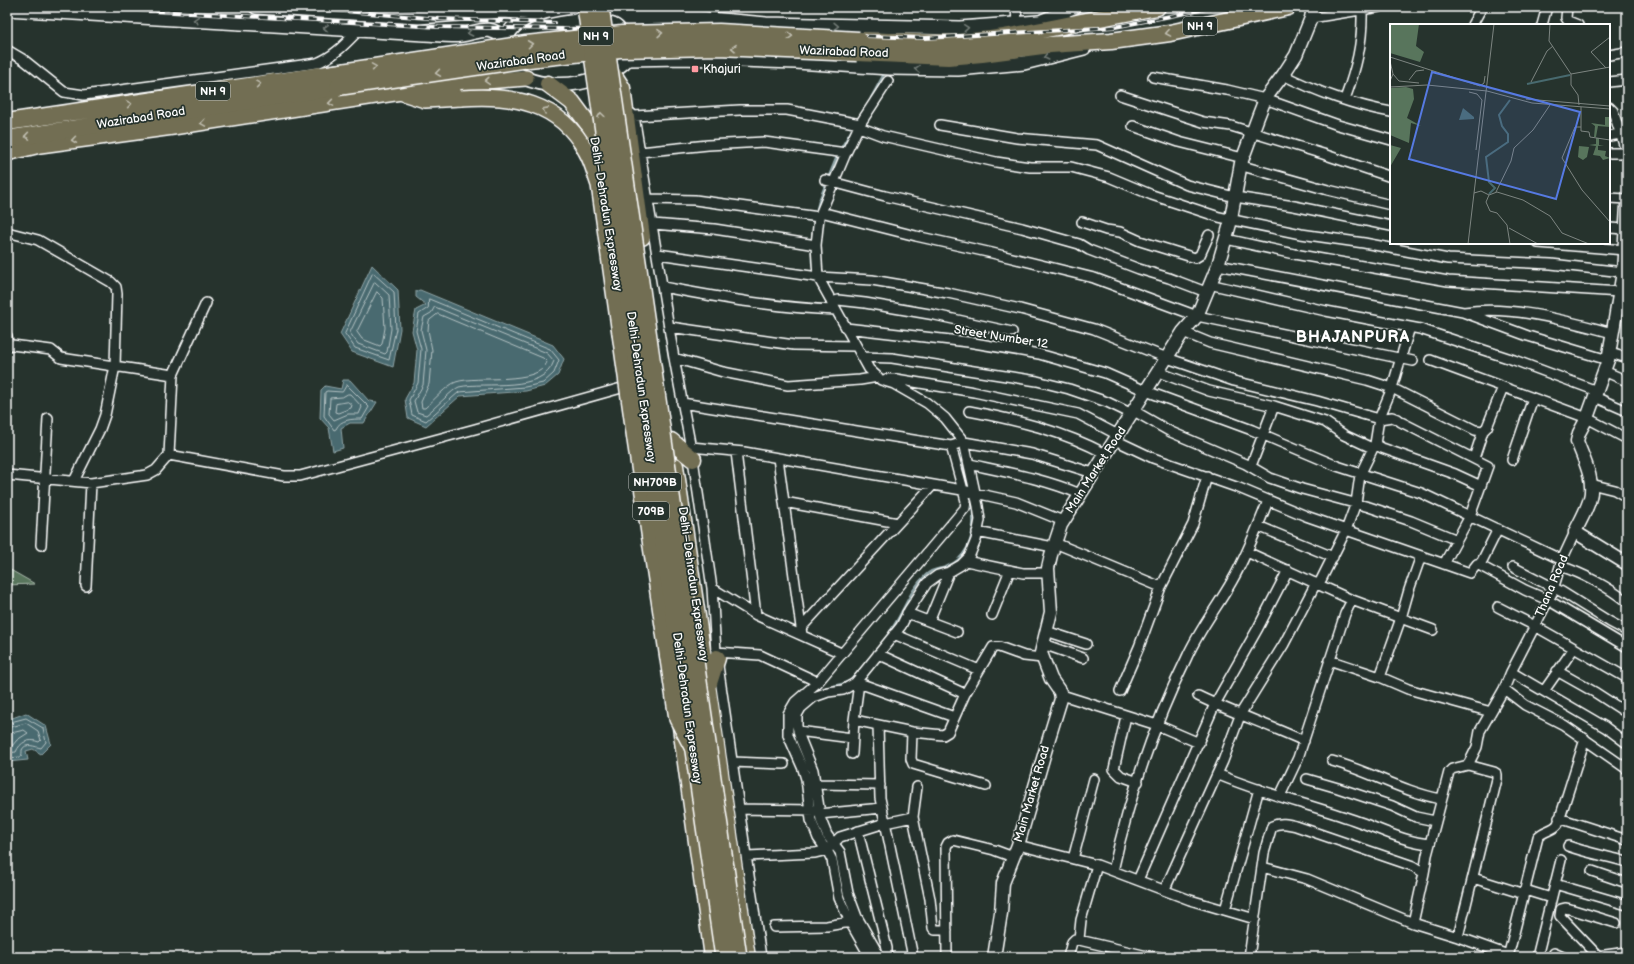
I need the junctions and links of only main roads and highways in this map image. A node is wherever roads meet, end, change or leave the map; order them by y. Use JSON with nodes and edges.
{"nodes":[{"id":1,"x":256,"y":7,"type":"edge"},
{"id":2,"x":572,"y":7,"type":"edge"},
{"id":3,"x":586,"y":7,"type":"edge"},
{"id":4,"x":606,"y":7,"type":"edge"},
{"id":5,"x":1157,"y":7,"type":"edge"},
{"id":6,"x":1288,"y":7,"type":"edge"},
{"id":7,"x":1142,"y":8,"type":"edge"},
{"id":8,"x":7,"y":9,"type":"edge"},
{"id":9,"x":540,"y":10,"type":"edge"},
{"id":10,"x":636,"y":14,"type":"edge"},
{"id":11,"x":704,"y":19,"type":"junction"},
{"id":12,"x":1094,"y":19,"type":"junction"},
{"id":13,"x":1014,"y":36,"type":"junction"},
{"id":14,"x":505,"y":39,"type":"junction"},
{"id":15,"x":1111,"y":41,"type":"junction"},
{"id":16,"x":628,"y":59,"type":"junction"},
{"id":17,"x":695,"y":59,"type":"junction"},
{"id":18,"x":611,"y":71,"type":"junction"},
{"id":19,"x":526,"y":78,"type":"junction"},
{"id":20,"x":548,"y":84,"type":"junction"},
{"id":21,"x":400,"y":92,"type":"junction"},
{"id":22,"x":7,"y":122,"type":"edge"},
{"id":23,"x":7,"y":139,"type":"edge"},
{"id":24,"x":7,"y":153,"type":"edge"},
{"id":25,"x":672,"y":441,"type":"junction"},
{"id":26,"x":692,"y":453,"type":"road end"},
{"id":27,"x":717,"y":655,"type":"road end"},
{"id":28,"x":708,"y":686,"type":"junction"},
{"id":29,"x":711,"y":713,"type":"junction"},
{"id":30,"x":680,"y":718,"type":"junction"},
{"id":31,"x":693,"y":750,"type":"junction"},
{"id":32,"x":713,"y":957,"type":"edge"},
{"id":33,"x":724,"y":957,"type":"edge"},
{"id":34,"x":738,"y":957,"type":"edge"},
{"id":35,"x":747,"y":957,"type":"edge"}],
"edges":[{"from":1,"to":9,"type":"main road"},
{"from":2,"to":9,"type":"main road"},
{"from":31,"to":3,"type":"highway","name":"Delhi-Dehradun Expressway","number":"NH709B","one_way":true,"bridge":true},
{"from":4,"to":10,"type":"main road"},
{"from":4,"to":34,"type":"highway","name":"Delhi-Dehradun Expressway","number":"NH709B","bridge":true},
{"from":5,"to":7,"type":"highway","name":"Wazirabad Road","number":"NH 9"},
{"from":6,"to":15,"type":"highway","name":"Wazirabad Road","number":"NH 9","one_way":true},
{"from":7,"to":12,"type":"highway","name":"Wazirabad Road","number":"NH 9"},
{"from":14,"to":8,"type":"main road","name":"Wazirabad Road","one_way":true},
{"from":9,"to":14,"type":"main road"},
{"from":10,"to":11,"type":"main road","name":"Wazirabad Road"},
{"from":10,"to":16,"type":"main road"},
{"from":11,"to":13,"type":"main road","name":"Wazirabad Road","one_way":true},
{"from":11,"to":17,"type":"main road"},
{"from":12,"to":13,"type":"highway","name":"Wazirabad Road","number":"NH 9"},
{"from":12,"to":13,"type":"main road","name":"Wazirabad Road"},
{"from":13,"to":15,"type":"highway","name":"Wazirabad Road","number":"NH 9"},
{"from":22,"to":13,"type":"highway","name":"Wazirabad Road","number":"NH 9","one_way":true,"bridge":true},
{"from":13,"to":23,"type":"highway","name":"Wazirabad Road","number":"NH 9","one_way":true,"bridge":true},
{"from":14,"to":19,"type":"main road"},
{"from":15,"to":17,"type":"main road","name":"Wazirabad Road","one_way":true},
{"from":16,"to":17,"type":"main road","name":"Wazirabad Road"},
{"from":16,"to":18,"type":"main road"},
{"from":18,"to":20,"type":"main road"},
{"from":18,"to":25,"type":"highway","name":"Delhi–Dehradun Expressway","number":"709B"},
{"from":19,"to":20,"type":"main road"},
{"from":19,"to":21,"type":"main road","one_way":true},
{"from":20,"to":30,"type":"highway","name":"Delhi–Dehradun Expressway","number":"709B"},
{"from":21,"to":24,"type":"main road","one_way":true},
{"from":31,"to":21,"type":"main road","one_way":true,"bridge":true},
{"from":25,"to":26,"type":"highway"},
{"from":25,"to":28,"type":"highway","name":"Delhi–Dehradun Expressway","number":"709B"},
{"from":27,"to":28,"type":"highway"},
{"from":28,"to":29,"type":"highway","name":"Delhi–Dehradun Expressway","number":"709B"},
{"from":29,"to":30,"type":"highway"},
{"from":29,"to":35,"type":"highway","name":"Delhi–Dehradun Expressway","number":"709B"},
{"from":30,"to":32,"type":"highway","name":"Delhi–Dehradun Expressway","number":"709B"},
{"from":31,"to":33,"type":"highway","name":"Delhi-Dehradun Expressway","number":"NH709B","bridge":true}]}
